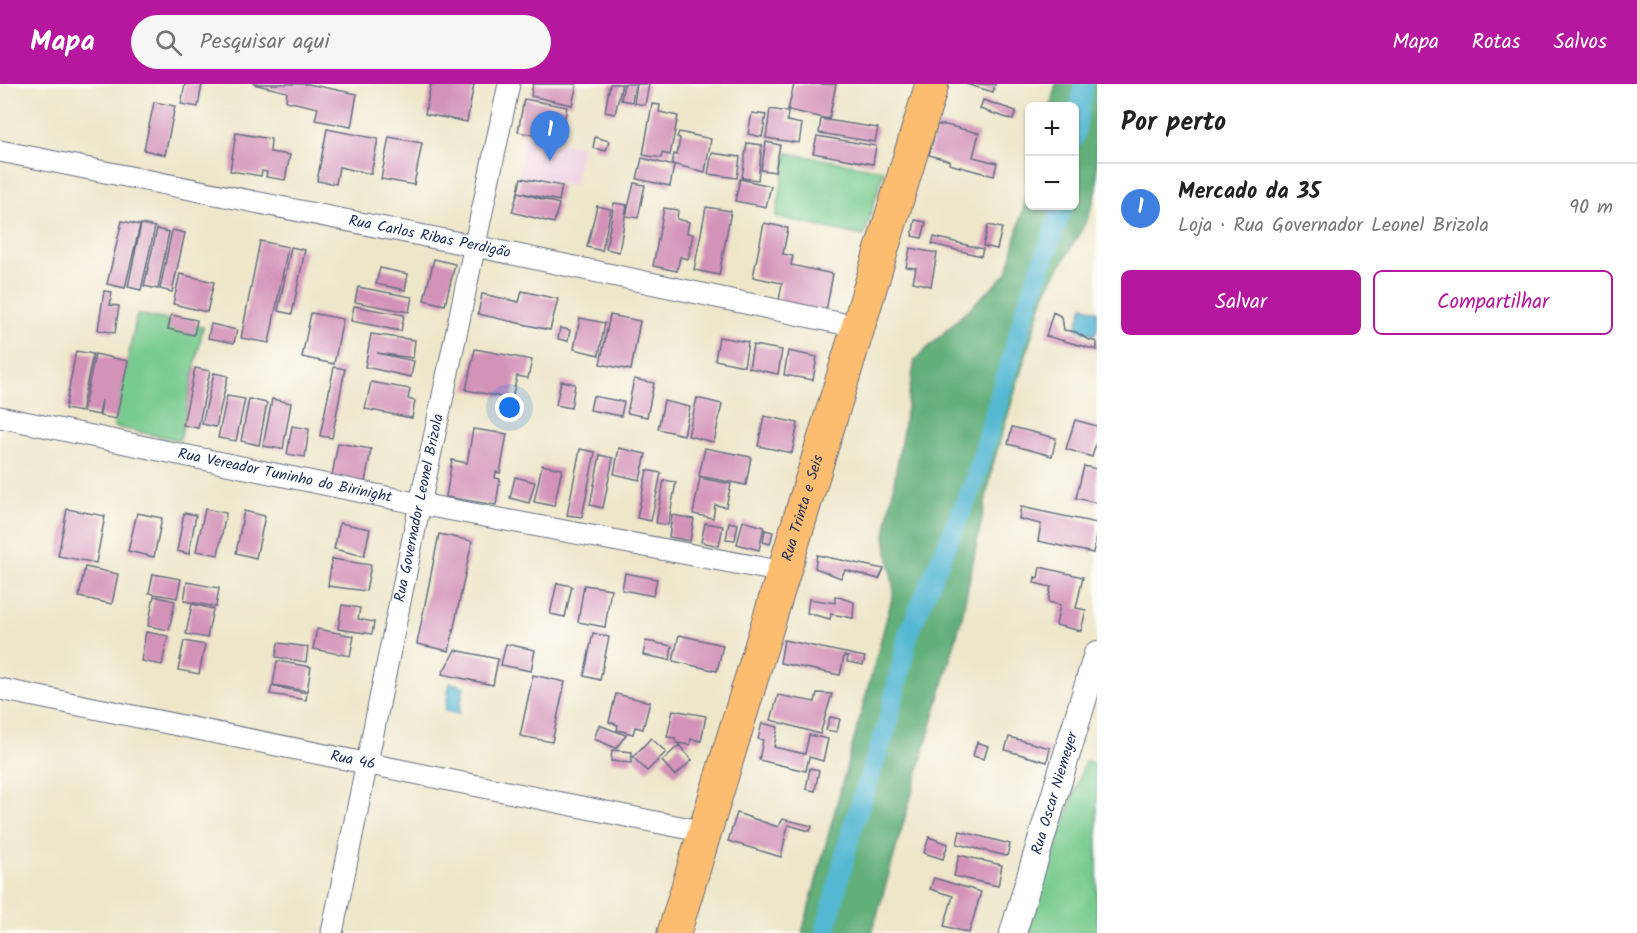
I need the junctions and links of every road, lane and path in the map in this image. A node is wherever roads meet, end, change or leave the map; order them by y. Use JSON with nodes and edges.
{"nodes":[{"id":1,"x":509,"y":84,"type":"edge"},
{"id":2,"x":932,"y":84,"type":"edge"},
{"id":3,"x":0,"y":151,"type":"edge"},
{"id":4,"x":474,"y":246,"type":"junction"},
{"id":5,"x":858,"y":327,"type":"junction"},
{"id":6,"x":0,"y":417,"type":"edge"},
{"id":7,"x":420,"y":504,"type":"junction"},
{"id":8,"x":784,"y":572,"type":"junction"},
{"id":9,"x":1097,"y":654,"type":"edge"},
{"id":10,"x":0,"y":689,"type":"edge"},
{"id":11,"x":368,"y":763,"type":"junction"},
{"id":12,"x":705,"y":832,"type":"junction"},
{"id":13,"x":332,"y":933,"type":"edge"},
{"id":14,"x":674,"y":933,"type":"edge"},
{"id":15,"x":1012,"y":933,"type":"edge"}],
"edges":[{"from":1,"to":4,"type":"street","name":"Rua Governador Leonel Brizola"},
{"from":2,"to":5,"type":"main road","name":"Rua Trinta e Seis"},
{"from":3,"to":4,"type":"street","name":"Rua Carlos Ribas Perdigão"},
{"from":4,"to":5,"type":"street","name":"Rua Carlos Ribas Perdigão"},
{"from":4,"to":7,"type":"street","name":"Rua Governador Leonel Brizola"},
{"from":5,"to":8,"type":"main road","name":"Rua Trinta e Seis"},
{"from":6,"to":7,"type":"street","name":"Rua Vereador Tuninho do Birinight"},
{"from":7,"to":8,"type":"street","name":"Rua Vereador Tuninho do Birinight"},
{"from":7,"to":11,"type":"street","name":"Rua Governador Leonel Brizola"},
{"from":8,"to":12,"type":"main road","name":"Rua Trinta e Seis"},
{"from":9,"to":15,"type":"street","name":"Rua Oscar Niemeyer"},
{"from":10,"to":11,"type":"street","name":"Rua 46"},
{"from":11,"to":12,"type":"street","name":"Rua 46"},
{"from":11,"to":13,"type":"street","name":"Rua Governador Leonel Brizola"},
{"from":12,"to":14,"type":"main road","name":"Rua Trinta e Seis"}]}
